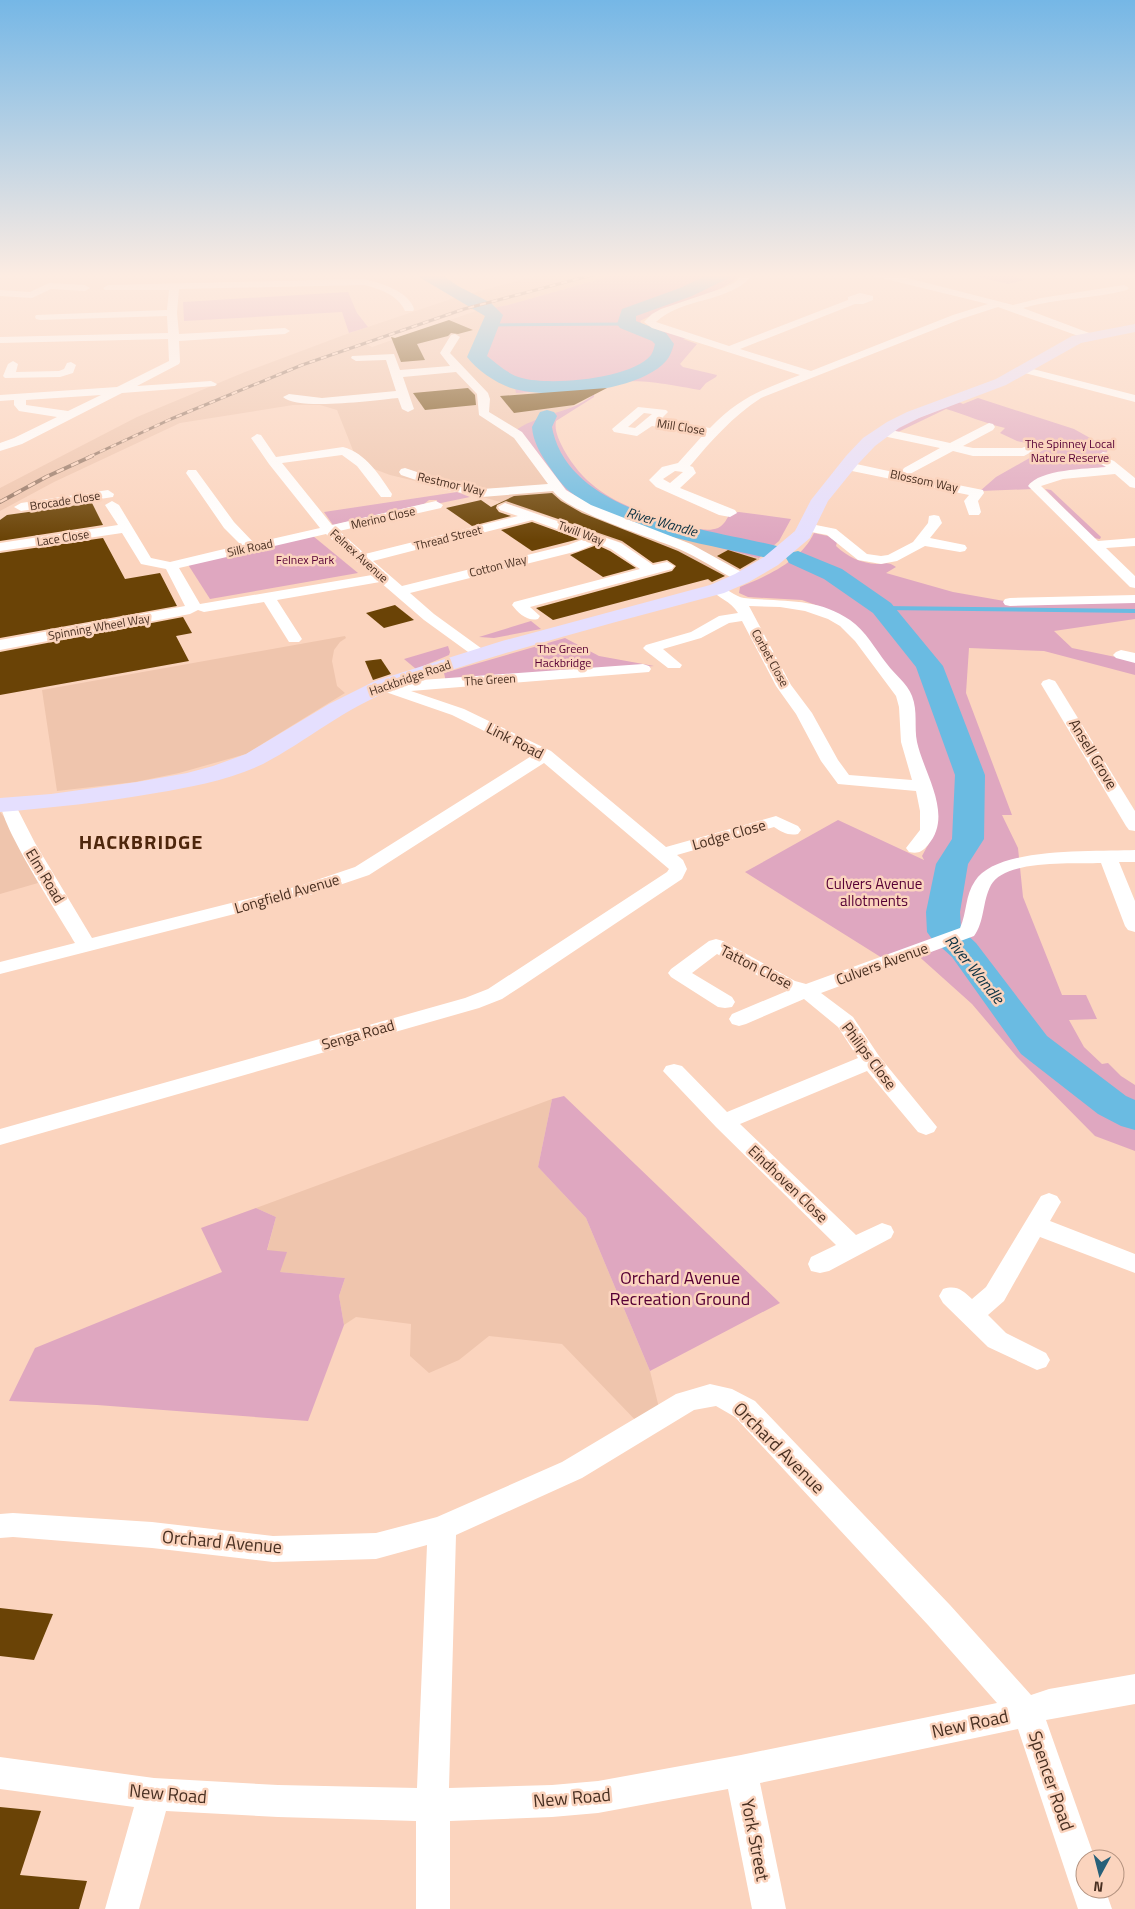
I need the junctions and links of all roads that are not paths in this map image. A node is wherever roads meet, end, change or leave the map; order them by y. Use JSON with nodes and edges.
{"nodes":[{"id":1,"x":176,"y":362,"type":"edge"},
{"id":2,"x":392,"y":362,"type":"edge"},
{"id":3,"x":451,"y":362,"type":"edge"},
{"id":4,"x":771,"y":362,"type":"edge"},
{"id":5,"x":840,"y":362,"type":"edge"},
{"id":6,"x":1038,"y":362,"type":"edge"},
{"id":7,"x":13,"y":364,"type":"dead end"},
{"id":8,"x":71,"y":365,"type":"dead end"},
{"id":9,"x":457,"y":369,"type":"junction"},
{"id":10,"x":1025,"y":370,"type":"junction"},
{"id":11,"x":60,"y":374,"type":"junction"},
{"id":12,"x":397,"y":374,"type":"junction"},
{"id":13,"x":809,"y":374,"type":"junction"},
{"id":14,"x":211,"y":384,"type":"dead end"},
{"id":15,"x":122,"y":389,"type":"junction"},
{"id":16,"x":55,"y":394,"type":"junction"},
{"id":17,"x":403,"y":394,"type":"junction"},
{"id":18,"x":20,"y":396,"type":"junction"},
{"id":19,"x":289,"y":397,"type":"dead end"},
{"id":20,"x":0,"y":398,"type":"edge"},
{"id":21,"x":1135,"y":399,"type":"edge"},
{"id":22,"x":408,"y":409,"type":"dead end"},
{"id":23,"x":70,"y":415,"type":"junction"},
{"id":24,"x":650,"y":422,"type":"dead end"},
{"id":25,"x":989,"y":427,"type":"dead end"},
{"id":26,"x":713,"y":432,"type":"junction"},
{"id":27,"x":882,"y":432,"type":"junction"},
{"id":28,"x":258,"y":438,"type":"dead end"},
{"id":29,"x":0,"y":447,"type":"edge"},
{"id":30,"x":1034,"y":447,"type":"dead end"},
{"id":31,"x":950,"y":448,"type":"junction"},
{"id":32,"x":1103,"y":456,"type":"dead end"},
{"id":33,"x":273,"y":460,"type":"junction"},
{"id":34,"x":847,"y":466,"type":"junction"},
{"id":35,"x":682,"y":467,"type":"junction"},
{"id":36,"x":1116,"y":470,"type":"junction"},
{"id":37,"x":404,"y":472,"type":"dead end"},
{"id":38,"x":192,"y":473,"type":"dead end"},
{"id":39,"x":1039,"y":481,"type":"junction"},
{"id":40,"x":1135,"y":484,"type":"edge"},
{"id":41,"x":980,"y":485,"type":"dead end"},
{"id":42,"x":557,"y":487,"type":"junction"},
{"id":43,"x":672,"y":488,"type":"junction"},
{"id":44,"x":386,"y":494,"type":"dead end"},
{"id":45,"x":436,"y":506,"type":"dead end"},
{"id":46,"x":21,"y":507,"type":"dead end"},
{"id":47,"x":505,"y":507,"type":"dead end"},
{"id":48,"x":974,"y":512,"type":"dead end"},
{"id":49,"x":730,"y":513,"type":"dead end"},
{"id":50,"x":534,"y":516,"type":"junction"},
{"id":51,"x":934,"y":519,"type":"dead end"},
{"id":52,"x":806,"y":527,"type":"junction"},
{"id":53,"x":126,"y":528,"type":"junction"},
{"id":54,"x":329,"y":530,"type":"junction"},
{"id":55,"x":596,"y":539,"type":"junction"},
{"id":56,"x":922,"y":541,"type":"junction"},
{"id":57,"x":1135,"y":542,"type":"edge"},
{"id":58,"x":1112,"y":543,"type":"junction"},
{"id":59,"x":1095,"y":545,"type":"junction"},
{"id":60,"x":0,"y":547,"type":"edge"},
{"id":61,"x":252,"y":548,"type":"junction"},
{"id":62,"x":960,"y":548,"type":"dead end"},
{"id":63,"x":1124,"y":554,"type":"dead end"},
{"id":64,"x":362,"y":559,"type":"junction"},
{"id":65,"x":171,"y":566,"type":"junction"},
{"id":66,"x":667,"y":566,"type":"dead end"},
{"id":67,"x":651,"y":570,"type":"junction"},
{"id":68,"x":749,"y":574,"type":"junction"},
{"id":69,"x":383,"y":577,"type":"junction"},
{"id":70,"x":599,"y":584,"type":"junction"},
{"id":71,"x":1135,"y":584,"type":"edge"},
{"id":72,"x":716,"y":589,"type":"junction"},
{"id":73,"x":399,"y":591,"type":"junction"},
{"id":74,"x":616,"y":595,"type":"dead end"},
{"id":75,"x":268,"y":597,"type":"junction"},
{"id":76,"x":1135,"y":599,"type":"edge"},
{"id":77,"x":738,"y":602,"type":"junction"},
{"id":78,"x":1010,"y":602,"type":"dead end"},
{"id":79,"x":199,"y":608,"type":"junction"},
{"id":80,"x":533,"y":616,"type":"dead end"},
{"id":81,"x":747,"y":617,"type":"junction"},
{"id":82,"x":294,"y":639,"type":"dead end"},
{"id":83,"x":2,"y":645,"type":"edge"},
{"id":84,"x":480,"y":654,"type":"junction"},
{"id":85,"x":674,"y":664,"type":"dead end"},
{"id":86,"x":643,"y":668,"type":"dead end"},
{"id":87,"x":1049,"y":684,"type":"dead end"},
{"id":88,"x":390,"y":688,"type":"junction"},
{"id":89,"x":545,"y":755,"type":"junction"},
{"id":90,"x":924,"y":786,"type":"junction"},
{"id":91,"x":3,"y":805,"type":"edge"},
{"id":92,"x":1135,"y":826,"type":"edge"},
{"id":93,"x":792,"y":830,"type":"dead end"},
{"id":94,"x":915,"y":848,"type":"dead end"},
{"id":95,"x":1135,"y":856,"type":"edge"},
{"id":96,"x":1108,"y":857,"type":"junction"},
{"id":97,"x":670,"y":858,"type":"junction"},
{"id":98,"x":1135,"y":926,"type":"edge"},
{"id":99,"x":87,"y":946,"type":"junction"},
{"id":100,"x":0,"y":968,"type":"edge"},
{"id":101,"x":806,"y":991,"type":"junction"},
{"id":102,"x":725,"y":1002,"type":"dead end"},
{"id":103,"x":739,"y":1019,"type":"dead end"},
{"id":104,"x":871,"y":1061,"type":"junction"},
{"id":105,"x":674,"y":1071,"type":"dead end"},
{"id":106,"x":724,"y":1122,"type":"junction"},
{"id":107,"x":926,"y":1127,"type":"dead end"},
{"id":108,"x":0,"y":1137,"type":"edge"},
{"id":109,"x":1050,"y":1202,"type":"dead end"},
{"id":110,"x":1035,"y":1225,"type":"junction"},
{"id":111,"x":882,"y":1232,"type":"dead end"},
{"id":112,"x":853,"y":1247,"type":"junction"},
{"id":113,"x":820,"y":1264,"type":"dead end"},
{"id":114,"x":1135,"y":1264,"type":"edge"},
{"id":115,"x":952,"y":1296,"type":"dead end"},
{"id":116,"x":971,"y":1314,"type":"junction"},
{"id":117,"x":1037,"y":1360,"type":"dead end"},
{"id":118,"x":0,"y":1526,"type":"edge"},
{"id":119,"x":442,"y":1528,"type":"junction"},
{"id":120,"x":1135,"y":1689,"type":"edge"},
{"id":121,"x":1026,"y":1712,"type":"junction"},
{"id":122,"x":741,"y":1770,"type":"junction"},
{"id":123,"x":0,"y":1773,"type":"edge"},
{"id":124,"x":154,"y":1794,"type":"junction"},
{"id":125,"x":433,"y":1805,"type":"junction"},
{"id":126,"x":1075,"y":1850,"type":"edge"},
{"id":127,"x":122,"y":1909,"type":"edge"},
{"id":128,"x":434,"y":1909,"type":"edge"},
{"id":129,"x":769,"y":1909,"type":"edge"}],
"edges":[{"from":1,"to":15,"type":"street"},
{"from":2,"to":12,"type":"street"},
{"from":3,"to":9,"type":"street"},
{"from":4,"to":13,"type":"street"},
{"from":5,"to":13,"type":"street"},
{"from":6,"to":10,"type":"main road","name":"Hackbridge Road"},
{"from":7,"to":11,"type":"street"},
{"from":8,"to":11,"type":"street"},
{"from":9,"to":12,"type":"street"},
{"from":9,"to":42,"type":"street"},
{"from":10,"to":21,"type":"street"},
{"from":10,"to":27,"type":"main road","name":"Hackbridge Road"},
{"from":11,"to":16,"type":"street"},
{"from":12,"to":17,"type":"street"},
{"from":13,"to":26,"type":"street"},
{"from":14,"to":15,"type":"street"},
{"from":15,"to":16,"type":"street"},
{"from":15,"to":23,"type":"street"},
{"from":16,"to":18,"type":"street"},
{"from":17,"to":19,"type":"street"},
{"from":17,"to":22,"type":"street"},
{"from":18,"to":20,"type":"street"},
{"from":18,"to":23,"type":"street"},
{"from":23,"to":29,"type":"street"},
{"from":24,"to":26,"type":"street","name":"Mill Close"},
{"from":25,"to":31,"type":"street"},
{"from":26,"to":35,"type":"street"},
{"from":27,"to":31,"type":"street"},
{"from":27,"to":34,"type":"main road","name":"Hackbridge Road"},
{"from":28,"to":33,"type":"street","name":"Felnex Avenue"},
{"from":30,"to":31,"type":"street"},
{"from":31,"to":41,"type":"street"},
{"from":32,"to":36,"type":"street"},
{"from":33,"to":44,"type":"street"},
{"from":33,"to":54,"type":"street","name":"Felnex Avenue"},
{"from":34,"to":48,"type":"street","name":"Blossom Way"},
{"from":34,"to":52,"type":"main road","name":"Hackbridge Road"},
{"from":35,"to":43,"type":"street"},
{"from":35,"to":43,"type":"street"},
{"from":36,"to":39,"type":"street"},
{"from":36,"to":40,"type":"street"},
{"from":37,"to":42,"type":"street","name":"Restmor Way"},
{"from":38,"to":61,"type":"street"},
{"from":39,"to":58,"type":"street"},
{"from":39,"to":59,"type":"street"},
{"from":42,"to":68,"type":"street"},
{"from":43,"to":49,"type":"street"},
{"from":45,"to":54,"type":"street","name":"Merino Close"},
{"from":46,"to":53,"type":"street","name":"Brocade Close"},
{"from":47,"to":50,"type":"street","name":"Twill Way"},
{"from":50,"to":55,"type":"street","name":"Twill Way"},
{"from":50,"to":64,"type":"street","name":"Thread Street"},
{"from":51,"to":56,"type":"street"},
{"from":52,"to":56,"type":"street"},
{"from":52,"to":68,"type":"main road","name":"Hackbridge Road"},
{"from":53,"to":60,"type":"street","name":"Lace Close"},
{"from":53,"to":65,"type":"street"},
{"from":54,"to":61,"type":"street","name":"Silk Road"},
{"from":54,"to":64,"type":"street","name":"Felnex Avenue"},
{"from":55,"to":67,"type":"street","name":"Twill Way"},
{"from":55,"to":73,"type":"street","name":"Cotton Way"},
{"from":56,"to":62,"type":"street"},
{"from":57,"to":58,"type":"street"},
{"from":58,"to":59,"type":"street"},
{"from":58,"to":63,"type":"street"},
{"from":59,"to":71,"type":"street"},
{"from":61,"to":65,"type":"street","name":"Silk Road"},
{"from":64,"to":69,"type":"street","name":"Felnex Avenue"},
{"from":65,"to":79,"type":"street"},
{"from":66,"to":67,"type":"street"},
{"from":67,"to":70,"type":"street"},
{"from":68,"to":72,"type":"main road","name":"Hackbridge Road"},
{"from":69,"to":73,"type":"street","name":"Felnex Avenue"},
{"from":69,"to":75,"type":"street","name":"Spinning Wheel Way"},
{"from":70,"to":74,"type":"street"},
{"from":70,"to":80,"type":"street"},
{"from":72,"to":77,"type":"street","name":"Corbet Close"},
{"from":72,"to":84,"type":"main road","name":"Hackbridge Road"},
{"from":73,"to":84,"type":"street","name":"Felnex Avenue"},
{"from":75,"to":79,"type":"street","name":"Spinning Wheel Way"},
{"from":75,"to":82,"type":"street"},
{"from":76,"to":78,"type":"street"},
{"from":77,"to":81,"type":"street","name":"Corbet Close"},
{"from":77,"to":90,"type":"street"},
{"from":79,"to":83,"type":"street","name":"Spinning Wheel Way"},
{"from":81,"to":85,"type":"street"},
{"from":81,"to":90,"type":"street","name":"Corbet Close"},
{"from":84,"to":88,"type":"main road","name":"Hackbridge Road"},
{"from":86,"to":88,"type":"street","name":"The Green"},
{"from":87,"to":92,"type":"street","name":"Ansell Grove"},
{"from":88,"to":89,"type":"street","name":"Link Road"},
{"from":88,"to":91,"type":"main road","name":"Hackbridge Road"},
{"from":89,"to":97,"type":"street","name":"Link Road"},
{"from":89,"to":99,"type":"street","name":"Longfield Avenue"},
{"from":90,"to":94,"type":"street"},
{"from":91,"to":99,"type":"street","name":"Elm Road"},
{"from":93,"to":97,"type":"street","name":"Lodge Close"},
{"from":95,"to":96,"type":"street","name":"Culvers Avenue"},
{"from":96,"to":98,"type":"street"},
{"from":96,"to":101,"type":"street","name":"Culvers Avenue"},
{"from":97,"to":108,"type":"street","name":"Senga Road"},
{"from":99,"to":100,"type":"street","name":"Longfield Avenue"},
{"from":101,"to":102,"type":"street","name":"Tatton Close"},
{"from":101,"to":103,"type":"street","name":"Culvers Avenue"},
{"from":101,"to":104,"type":"street","name":"Philips Close"},
{"from":104,"to":106,"type":"street"},
{"from":104,"to":107,"type":"street","name":"Philips Close"},
{"from":105,"to":106,"type":"street","name":"Eindhoven Close"},
{"from":106,"to":112,"type":"street","name":"Eindhoven Close"},
{"from":109,"to":110,"type":"street"},
{"from":110,"to":114,"type":"street"},
{"from":110,"to":116,"type":"street"},
{"from":111,"to":112,"type":"street"},
{"from":112,"to":113,"type":"street"},
{"from":115,"to":116,"type":"street"},
{"from":116,"to":117,"type":"street"},
{"from":118,"to":119,"type":"street","name":"Orchard Avenue"},
{"from":119,"to":121,"type":"street","name":"Orchard Avenue"},
{"from":119,"to":125,"type":"street"},
{"from":120,"to":121,"type":"street","name":"New Road"},
{"from":121,"to":122,"type":"street","name":"New Road"},
{"from":121,"to":126,"type":"street","name":"Spencer Road"},
{"from":122,"to":125,"type":"street","name":"New Road"},
{"from":122,"to":129,"type":"street","name":"York Street"},
{"from":123,"to":124,"type":"street","name":"New Road"},
{"from":124,"to":125,"type":"street","name":"New Road"},
{"from":124,"to":127,"type":"street"},
{"from":125,"to":128,"type":"street"}]}
